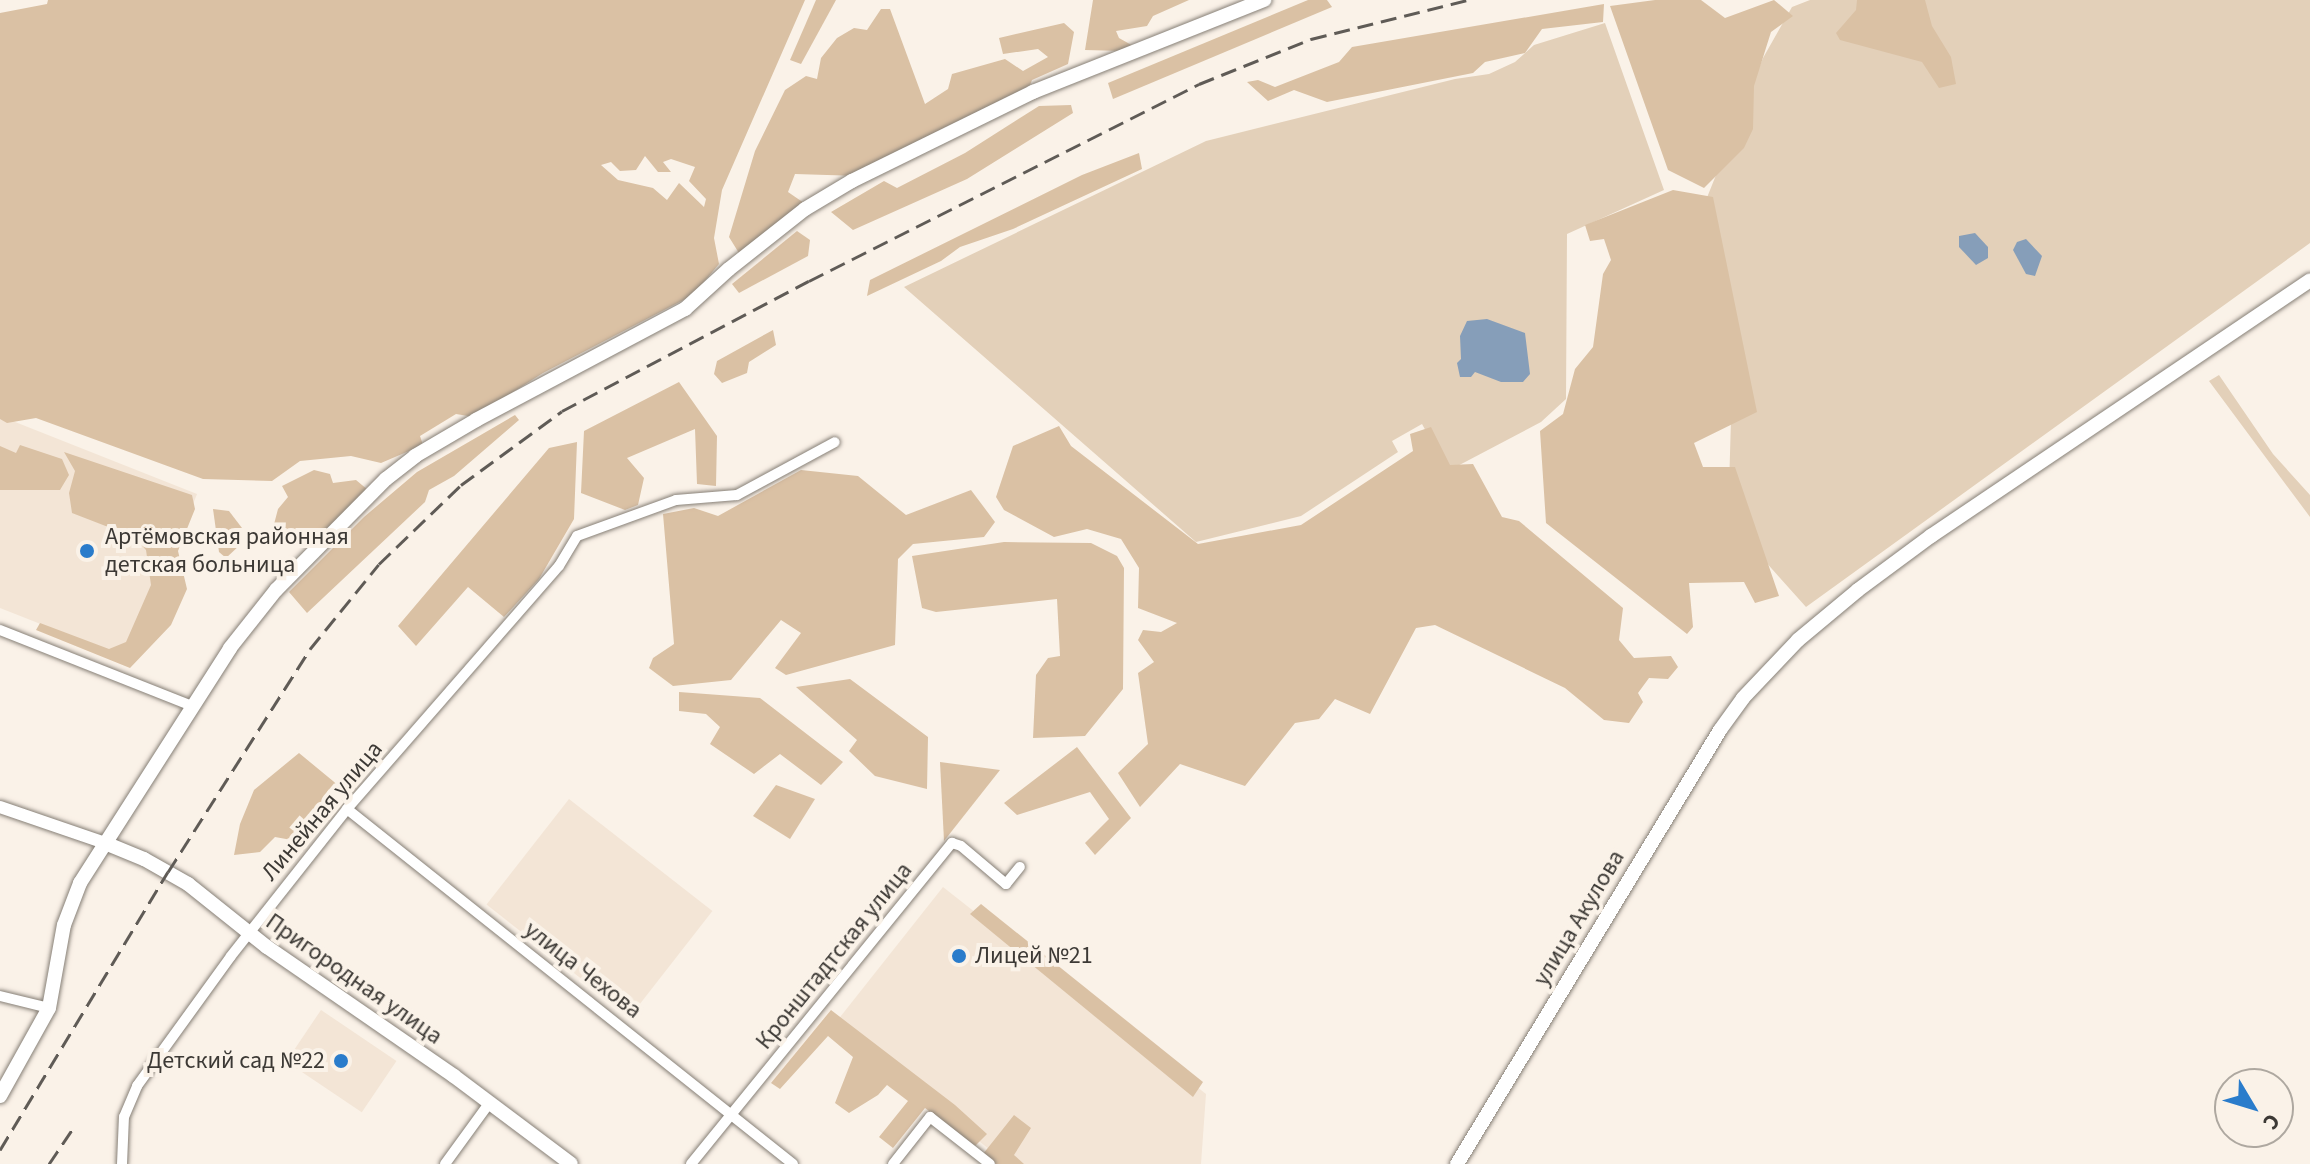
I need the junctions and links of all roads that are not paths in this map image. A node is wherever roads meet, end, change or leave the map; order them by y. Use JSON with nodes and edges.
{"nodes":[{"id":1,"x":1264,"y":0,"type":"edge"},
{"id":2,"x":1234,"y":6,"type":"edge"},
{"id":3,"x":2310,"y":280,"type":"edge"},
{"id":4,"x":835,"y":442,"type":"dead end"},
{"id":5,"x":0,"y":630,"type":"edge"},
{"id":6,"x":192,"y":706,"type":"junction"},
{"id":7,"x":0,"y":807,"type":"edge"},
{"id":8,"x":347,"y":809,"type":"junction"},
{"id":9,"x":105,"y":843,"type":"junction"},
{"id":10,"x":1020,"y":867,"type":"dead end"},
{"id":11,"x":249,"y":932,"type":"junction"},
{"id":12,"x":0,"y":996,"type":"edge"},
{"id":13,"x":49,"y":1008,"type":"junction"},
{"id":14,"x":0,"y":1096,"type":"edge"},
{"id":15,"x":490,"y":1102,"type":"junction"},
{"id":16,"x":732,"y":1114,"type":"junction"},
{"id":17,"x":122,"y":1164,"type":"edge"},
{"id":18,"x":445,"y":1164,"type":"edge"},
{"id":19,"x":571,"y":1164,"type":"edge"},
{"id":20,"x":691,"y":1164,"type":"edge"},
{"id":21,"x":793,"y":1164,"type":"edge"},
{"id":22,"x":893,"y":1164,"type":"edge"},
{"id":23,"x":990,"y":1164,"type":"edge"},
{"id":24,"x":1457,"y":1164,"type":"edge"}],
"edges":[{"from":1,"to":2,"type":"main road"},
{"from":2,"to":6,"type":"main road"},
{"from":3,"to":24,"type":"main road","name":"улица Акулова"},
{"from":4,"to":8,"type":"street","name":"Линейная улица"},
{"from":5,"to":6,"type":"street"},
{"from":6,"to":9,"type":"main road"},
{"from":7,"to":9,"type":"street"},
{"from":8,"to":11,"type":"street","name":"Линейная улица"},
{"from":8,"to":16,"type":"street","name":"улица Чехова"},
{"from":9,"to":11,"type":"main road","name":"Пригородная улица"},
{"from":9,"to":13,"type":"main road"},
{"from":10,"to":16,"type":"street","name":"Кронштадтская улица"},
{"from":11,"to":15,"type":"main road","name":"Пригородная улица"},
{"from":11,"to":17,"type":"street","name":"Линейная улица"},
{"from":12,"to":13,"type":"street"},
{"from":13,"to":14,"type":"main road"},
{"from":15,"to":18,"type":"street"},
{"from":15,"to":19,"type":"main road","name":"Пригородная улица"},
{"from":16,"to":20,"type":"street","name":"Кронштадтская улица"},
{"from":16,"to":21,"type":"street","name":"улица Чехова"},
{"from":22,"to":23,"type":"street"}]}
